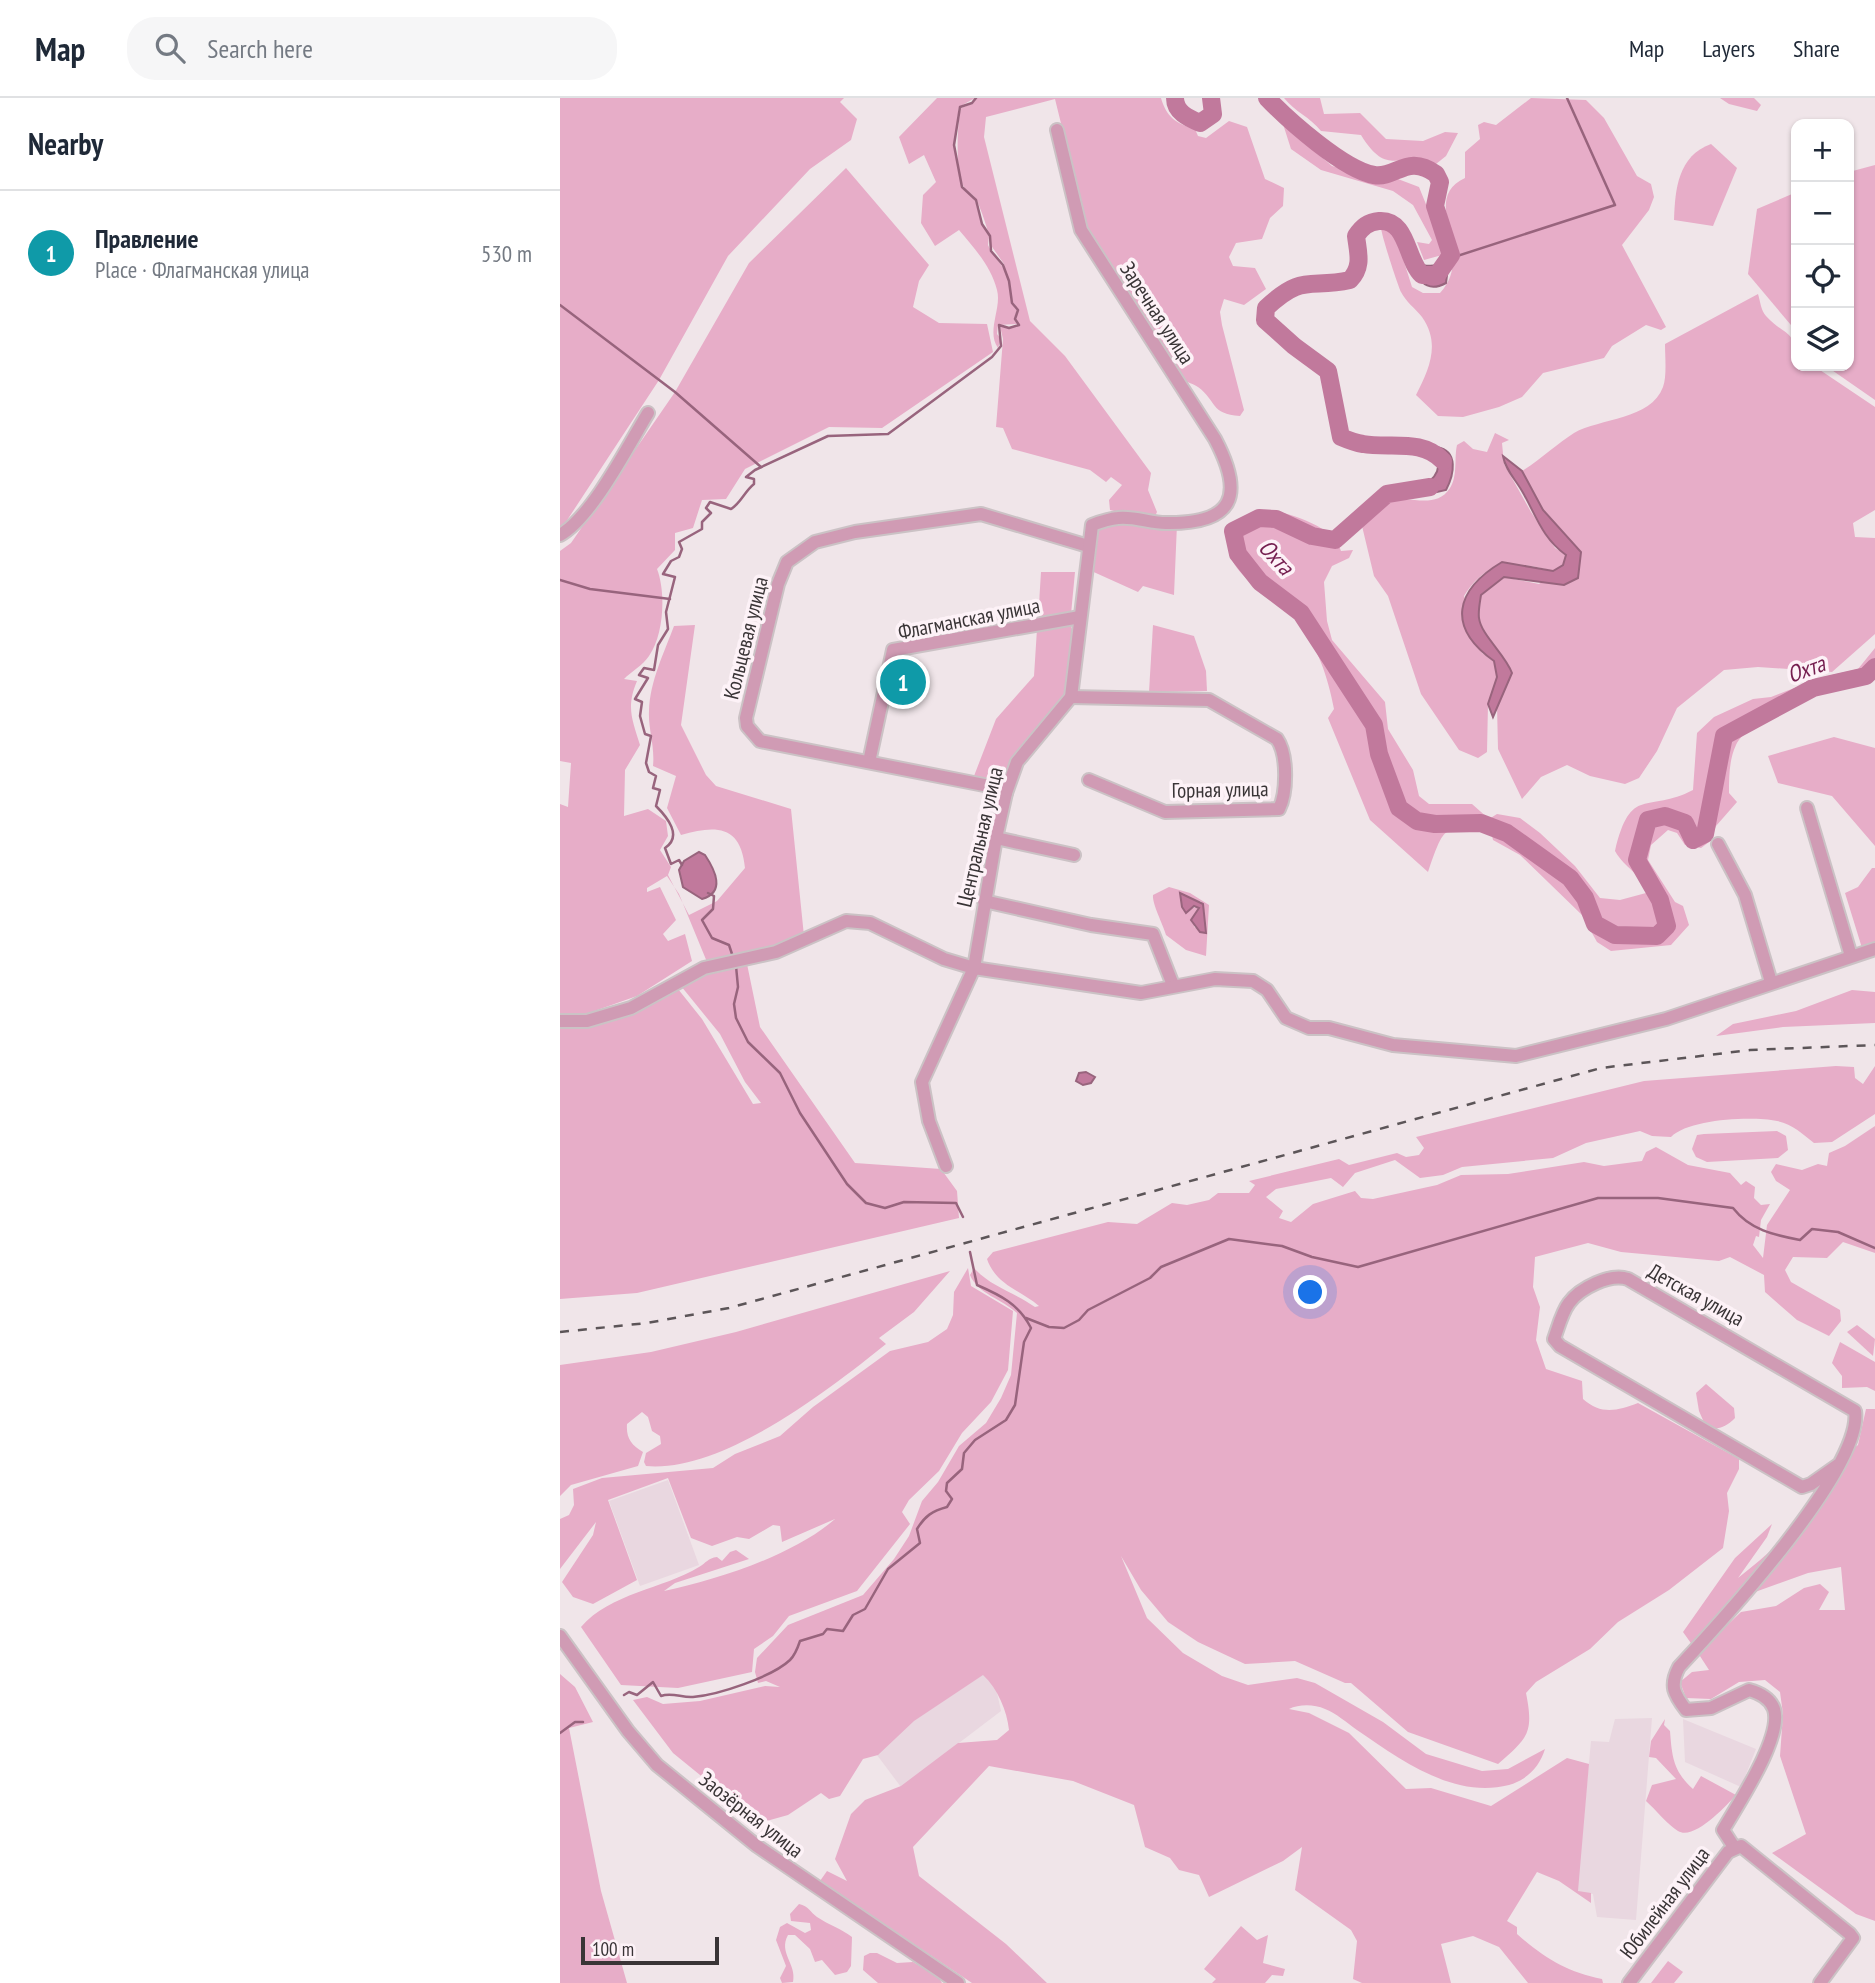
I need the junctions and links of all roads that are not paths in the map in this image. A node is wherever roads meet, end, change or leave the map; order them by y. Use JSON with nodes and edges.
{"nodes":[{"id":1,"x":1057,"y":131,"type":"dead end"},
{"id":2,"x":648,"y":413,"type":"dead end"},
{"id":3,"x":560,"y":535,"type":"edge"},
{"id":4,"x":1088,"y":546,"type":"junction"},
{"id":5,"x":1080,"y":617,"type":"junction"},
{"id":6,"x":1071,"y":697,"type":"junction"},
{"id":7,"x":869,"y":762,"type":"junction"},
{"id":8,"x":1089,"y":780,"type":"dead end"},
{"id":9,"x":1006,"y":793,"type":"junction"},
{"id":10,"x":1807,"y":808,"type":"dead end"},
{"id":11,"x":996,"y":838,"type":"junction"},
{"id":12,"x":1718,"y":844,"type":"dead end"},
{"id":13,"x":1074,"y":855,"type":"dead end"},
{"id":14,"x":984,"y":901,"type":"junction"},
{"id":15,"x":1875,"y":949,"type":"edge"},
{"id":16,"x":1851,"y":956,"type":"junction"},
{"id":17,"x":974,"y":968,"type":"junction"},
{"id":18,"x":1771,"y":982,"type":"junction"},
{"id":19,"x":1172,"y":985,"type":"junction"},
{"id":20,"x":560,"y":1021,"type":"edge"},
{"id":21,"x":946,"y":1166,"type":"dead end"},
{"id":22,"x":1838,"y":1465,"type":"junction"},
{"id":23,"x":560,"y":1636,"type":"edge"},
{"id":24,"x":1734,"y":1847,"type":"junction"},
{"id":25,"x":957,"y":1983,"type":"edge"},
{"id":26,"x":1629,"y":1983,"type":"edge"},
{"id":27,"x":1819,"y":1983,"type":"edge"}],
"edges":[{"from":1,"to":4,"type":"street","name":"Заречная улица"},
{"from":2,"to":3,"type":"street"},
{"from":4,"to":5,"type":"street"},
{"from":4,"to":7,"type":"street","name":"Кольцевая улица"},
{"from":5,"to":6,"type":"street"},
{"from":5,"to":7,"type":"street","name":"Флагманская улица"},
{"from":6,"to":8,"type":"street","name":"Горная улица"},
{"from":6,"to":9,"type":"street","name":"Центральная улица"},
{"from":7,"to":9,"type":"street","name":"Кольцевая улица"},
{"from":9,"to":11,"type":"street","name":"Центральная улица"},
{"from":10,"to":16,"type":"street"},
{"from":11,"to":13,"type":"street"},
{"from":11,"to":14,"type":"street","name":"Центральная улица"},
{"from":12,"to":18,"type":"street"},
{"from":14,"to":17,"type":"street","name":"Центральная улица"},
{"from":14,"to":19,"type":"street"},
{"from":15,"to":16,"type":"street"},
{"from":16,"to":18,"type":"street"},
{"from":17,"to":19,"type":"street"},
{"from":17,"to":20,"type":"street"},
{"from":17,"to":21,"type":"street","name":"Центральная улица"},
{"from":18,"to":19,"type":"street"},
{"from":22,"to":22,"type":"street","name":"Детская улица"},
{"from":22,"to":24,"type":"street"},
{"from":23,"to":25,"type":"street","name":"Заозёрная улица"},
{"from":24,"to":26,"type":"street","name":"Юбилейная улица"},
{"from":24,"to":27,"type":"street","name":"Юбилейная улица"}]}
